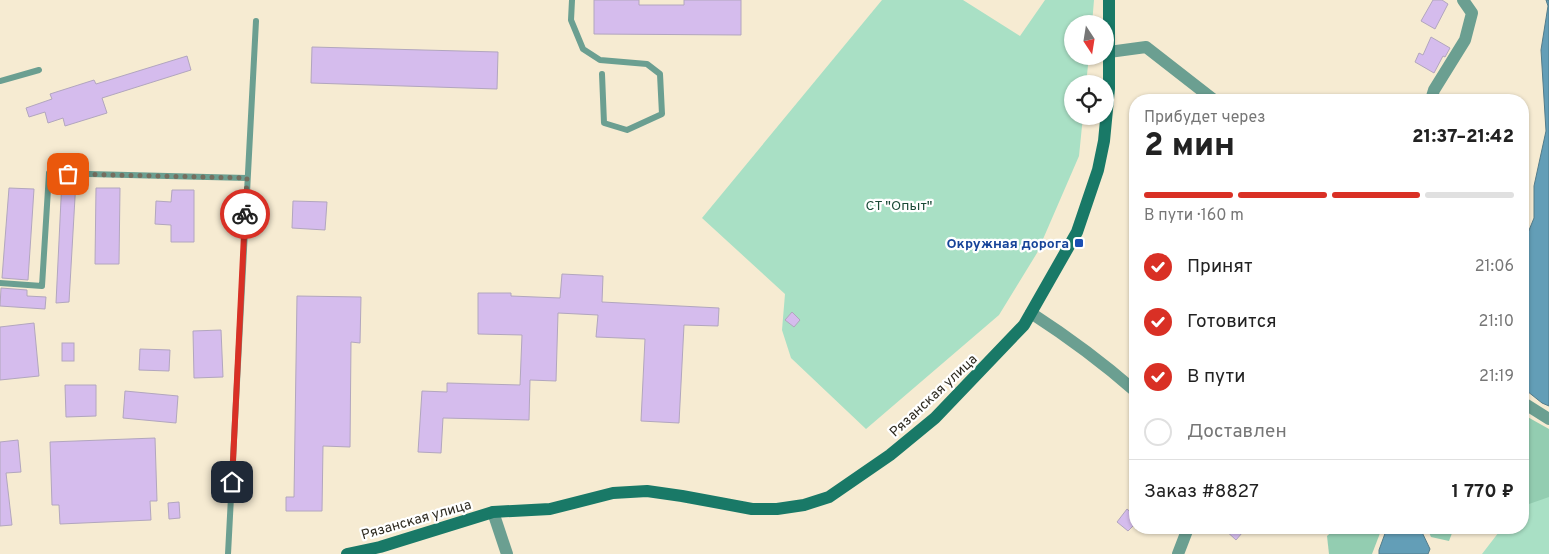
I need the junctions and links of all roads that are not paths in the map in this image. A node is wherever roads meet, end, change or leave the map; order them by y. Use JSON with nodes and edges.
{"nodes":[{"id":1,"x":572,"y":0,"type":"edge"},
{"id":2,"x":1109,"y":0,"type":"edge"},
{"id":3,"x":1462,"y":0,"type":"edge"},
{"id":4,"x":1109,"y":15,"type":"edge"},
{"id":5,"x":256,"y":21,"type":"dead end"},
{"id":6,"x":1114,"y":51,"type":"edge"},
{"id":7,"x":1109,"y":65,"type":"edge"},
{"id":8,"x":38,"y":70,"type":"dead end"},
{"id":9,"x":602,"y":74,"type":"dead end"},
{"id":10,"x":0,"y":81,"type":"edge"},
{"id":11,"x":1206,"y":94,"type":"edge"},
{"id":12,"x":1433,"y":94,"type":"edge"},
{"id":13,"x":247,"y":178,"type":"junction"},
{"id":14,"x":0,"y":284,"type":"edge"},
{"id":15,"x":1031,"y":313,"type":"junction"},
{"id":16,"x":1129,"y":386,"type":"edge"},
{"id":17,"x":1529,"y":406,"type":"edge"},
{"id":18,"x":1549,"y":418,"type":"edge"},
{"id":19,"x":493,"y":512,"type":"junction"},
{"id":20,"x":1186,"y":534,"type":"edge"},
{"id":21,"x":228,"y":554,"type":"edge"},
{"id":22,"x":348,"y":554,"type":"edge"},
{"id":23,"x":507,"y":554,"type":"edge"},
{"id":24,"x":1178,"y":554,"type":"edge"}],
"edges":[{"from":1,"to":9,"type":"lane"},
{"from":2,"to":4,"type":"street","name":"Рязанская улица"},
{"from":3,"to":12,"type":"street"},
{"from":5,"to":13,"type":"lane"},
{"from":6,"to":11,"type":"street"},
{"from":7,"to":15,"type":"street","name":"Рязанская улица"},
{"from":8,"to":10,"type":"lane"},
{"from":13,"to":14,"type":"lane"},
{"from":13,"to":21,"type":"lane"},
{"from":15,"to":16,"type":"street"},
{"from":15,"to":19,"type":"street","name":"Рязанская улица"},
{"from":17,"to":18,"type":"street"},
{"from":19,"to":22,"type":"street","name":"Рязанская улица"},
{"from":19,"to":23,"type":"street","name":"Рязанская улица"},
{"from":20,"to":24,"type":"street"}]}
